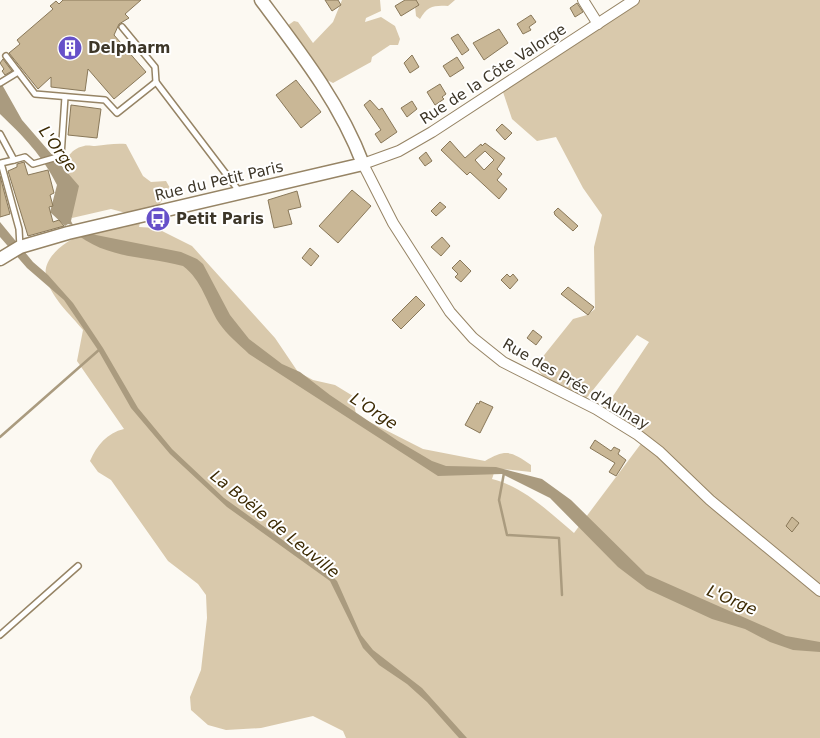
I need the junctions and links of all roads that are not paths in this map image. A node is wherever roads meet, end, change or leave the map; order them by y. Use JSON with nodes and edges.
{"nodes":[{"id":1,"x":261,"y":0,"type":"edge"},
{"id":2,"x":583,"y":0,"type":"edge"},
{"id":3,"x":634,"y":0,"type":"edge"},
{"id":4,"x":598,"y":24,"type":"junction"},
{"id":5,"x":122,"y":27,"type":"dead end"},
{"id":6,"x":6,"y":56,"type":"dead end"},
{"id":7,"x":18,"y":72,"type":"junction"},
{"id":8,"x":1,"y":82,"type":"edge"},
{"id":9,"x":156,"y":82,"type":"junction"},
{"id":10,"x":65,"y":97,"type":"junction"},
{"id":11,"x":0,"y":134,"type":"edge"},
{"id":12,"x":7,"y":146,"type":"junction"},
{"id":13,"x":0,"y":148,"type":"edge"},
{"id":14,"x":14,"y":160,"type":"junction"},
{"id":15,"x":364,"y":164,"type":"junction"},
{"id":16,"x":241,"y":193,"type":"junction"},
{"id":17,"x":10,"y":253,"type":"edge"},
{"id":18,"x":78,"y":566,"type":"dead end"},
{"id":19,"x":820,"y":591,"type":"edge"},
{"id":20,"x":0,"y":635,"type":"edge"}],
"edges":[{"from":1,"to":15,"type":"street"},
{"from":2,"to":4,"type":"street"},
{"from":3,"to":4,"type":"street","name":"Rue de la Côte Valorge"},
{"from":4,"to":15,"type":"street","name":"Rue de la Côte Valorge"},
{"from":5,"to":9,"type":"lane"},
{"from":6,"to":7,"type":"lane"},
{"from":7,"to":8,"type":"lane"},
{"from":7,"to":10,"type":"lane"},
{"from":9,"to":10,"type":"lane"},
{"from":9,"to":16,"type":"lane"},
{"from":10,"to":14,"type":"lane"},
{"from":11,"to":12,"type":"lane"},
{"from":12,"to":13,"type":"lane"},
{"from":12,"to":14,"type":"lane"},
{"from":14,"to":17,"type":"lane"},
{"from":15,"to":16,"type":"street","name":"Rue du Petit Paris"},
{"from":15,"to":19,"type":"street","name":"Rue des Prés d'Aulnay"},
{"from":16,"to":17,"type":"street","name":"Rue du Petit Paris"},
{"from":18,"to":20,"type":"lane"}]}
